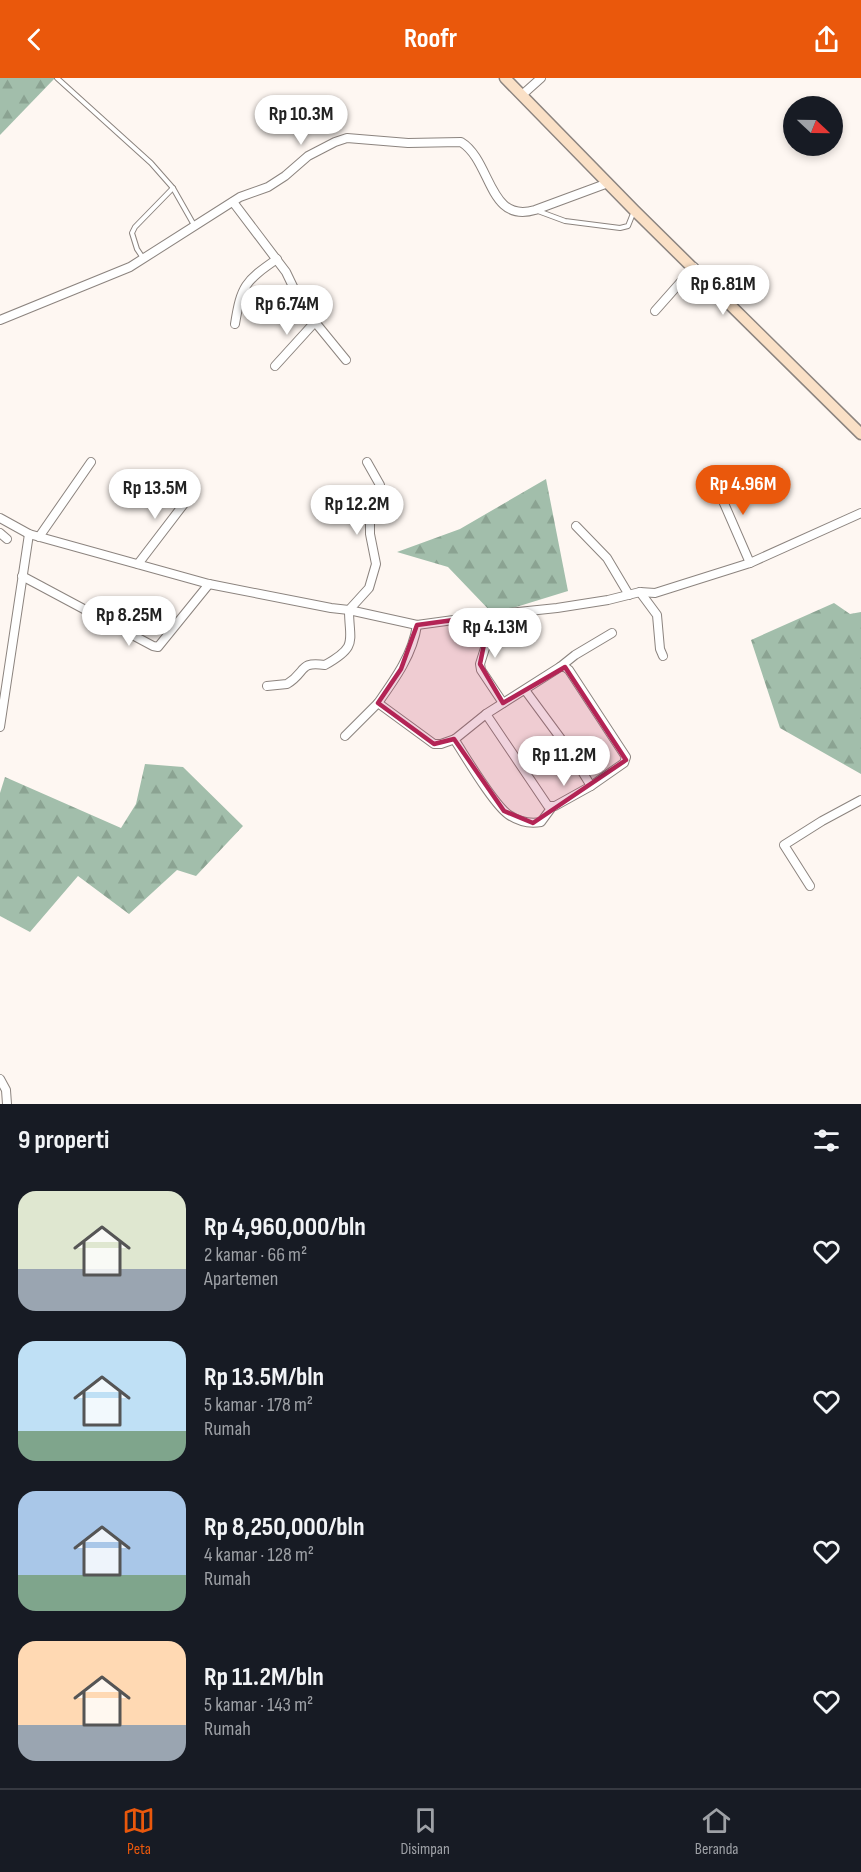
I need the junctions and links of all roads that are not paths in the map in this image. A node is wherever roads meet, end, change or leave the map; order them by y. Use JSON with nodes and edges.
{"nodes":[{"id":1,"x":57,"y":78,"type":"edge"},
{"id":2,"x":505,"y":78,"type":"edge"},
{"id":3,"x":541,"y":78,"type":"edge"},
{"id":4,"x":522,"y":95,"type":"junction"},
{"id":5,"x":606,"y":181,"type":"junction"},
{"id":6,"x":173,"y":188,"type":"junction"},
{"id":7,"x":233,"y":201,"type":"junction"},
{"id":8,"x":536,"y":210,"type":"junction"},
{"id":9,"x":634,"y":210,"type":"junction"},
{"id":10,"x":195,"y":227,"type":"junction"},
{"id":11,"x":277,"y":259,"type":"junction"},
{"id":12,"x":144,"y":260,"type":"junction"},
{"id":13,"x":694,"y":267,"type":"junction"},
{"id":14,"x":654,"y":311,"type":"dead end"},
{"id":15,"x":0,"y":320,"type":"edge"},
{"id":16,"x":315,"y":322,"type":"junction"},
{"id":17,"x":235,"y":324,"type":"dead end"},
{"id":18,"x":346,"y":360,"type":"dead end"},
{"id":19,"x":275,"y":366,"type":"dead end"},
{"id":20,"x":861,"y":434,"type":"edge"},
{"id":21,"x":90,"y":462,"type":"dead end"},
{"id":22,"x":367,"y":462,"type":"dead end"},
{"id":23,"x":713,"y":478,"type":"dead end"},
{"id":24,"x":192,"y":492,"type":"dead end"},
{"id":25,"x":861,"y":513,"type":"edge"},
{"id":26,"x":0,"y":518,"type":"edge"},
{"id":27,"x":576,"y":526,"type":"dead end"},
{"id":28,"x":29,"y":534,"type":"junction"},
{"id":29,"x":39,"y":537,"type":"junction"},
{"id":30,"x":750,"y":563,"type":"junction"},
{"id":31,"x":138,"y":564,"type":"junction"},
{"id":32,"x":22,"y":576,"type":"junction"},
{"id":33,"x":209,"y":584,"type":"junction"},
{"id":34,"x":640,"y":592,"type":"junction"},
{"id":35,"x":629,"y":595,"type":"junction"},
{"id":36,"x":350,"y":610,"type":"junction"},
{"id":37,"x":490,"y":615,"type":"junction"},
{"id":38,"x":417,"y":625,"type":"junction"},
{"id":39,"x":612,"y":633,"type":"dead end"},
{"id":40,"x":663,"y":656,"type":"dead end"},
{"id":41,"x":10,"y":664,"type":"junction"},
{"id":42,"x":560,"y":667,"type":"junction"},
{"id":43,"x":0,"y":674,"type":"edge"},
{"id":44,"x":267,"y":686,"type":"dead end"},
{"id":45,"x":525,"y":690,"type":"junction"},
{"id":46,"x":378,"y":703,"type":"junction"},
{"id":47,"x":503,"y":703,"type":"junction"},
{"id":48,"x":486,"y":714,"type":"junction"},
{"id":49,"x":0,"y":727,"type":"edge"},
{"id":50,"x":345,"y":736,"type":"dead end"},
{"id":51,"x":455,"y":739,"type":"junction"},
{"id":52,"x":591,"y":786,"type":"junction"},
{"id":53,"x":861,"y":800,"type":"edge"},
{"id":54,"x":552,"y":807,"type":"junction"},
{"id":55,"x":810,"y":886,"type":"dead end"},
{"id":56,"x":0,"y":1079,"type":"edge"},
{"id":57,"x":7,"y":1104,"type":"edge"}],
"edges":[{"from":1,"to":6,"type":"lane"},
{"from":2,"to":4,"type":"main road"},
{"from":3,"to":4,"type":"street"},
{"from":4,"to":5,"type":"main road"},
{"from":5,"to":8,"type":"street"},
{"from":5,"to":9,"type":"main road"},
{"from":6,"to":10,"type":"lane"},
{"from":6,"to":12,"type":"lane"},
{"from":7,"to":8,"type":"street"},
{"from":7,"to":10,"type":"street"},
{"from":7,"to":11,"type":"street"},
{"from":8,"to":9,"type":"lane"},
{"from":9,"to":13,"type":"main road"},
{"from":10,"to":12,"type":"street"},
{"from":11,"to":16,"type":"street"},
{"from":11,"to":17,"type":"street"},
{"from":12,"to":15,"type":"street"},
{"from":13,"to":14,"type":"street"},
{"from":13,"to":20,"type":"main road"},
{"from":16,"to":18,"type":"street"},
{"from":16,"to":19,"type":"street"},
{"from":21,"to":29,"type":"street"},
{"from":22,"to":36,"type":"street"},
{"from":23,"to":30,"type":"street"},
{"from":24,"to":31,"type":"street"},
{"from":25,"to":30,"type":"street"},
{"from":26,"to":28,"type":"street"},
{"from":27,"to":35,"type":"street"},
{"from":28,"to":29,"type":"street"},
{"from":28,"to":32,"type":"street"},
{"from":29,"to":31,"type":"street"},
{"from":30,"to":34,"type":"street"},
{"from":31,"to":33,"type":"street"},
{"from":32,"to":33,"type":"street"},
{"from":32,"to":41,"type":"street"},
{"from":33,"to":36,"type":"street"},
{"from":34,"to":35,"type":"street"},
{"from":34,"to":40,"type":"street"},
{"from":35,"to":37,"type":"street"},
{"from":36,"to":38,"type":"street"},
{"from":36,"to":44,"type":"street"},
{"from":37,"to":38,"type":"street"},
{"from":37,"to":47,"type":"street"},
{"from":38,"to":46,"type":"street"},
{"from":39,"to":42,"type":"street"},
{"from":41,"to":43,"type":"street"},
{"from":41,"to":49,"type":"street"},
{"from":42,"to":45,"type":"street"},
{"from":42,"to":52,"type":"street"},
{"from":45,"to":47,"type":"street"},
{"from":45,"to":52,"type":"street"},
{"from":46,"to":50,"type":"street"},
{"from":46,"to":51,"type":"street"},
{"from":47,"to":48,"type":"street"},
{"from":48,"to":51,"type":"street"},
{"from":48,"to":54,"type":"street"},
{"from":51,"to":54,"type":"street"},
{"from":52,"to":54,"type":"street"},
{"from":53,"to":55,"type":"street"},
{"from":56,"to":57,"type":"street"}]}
